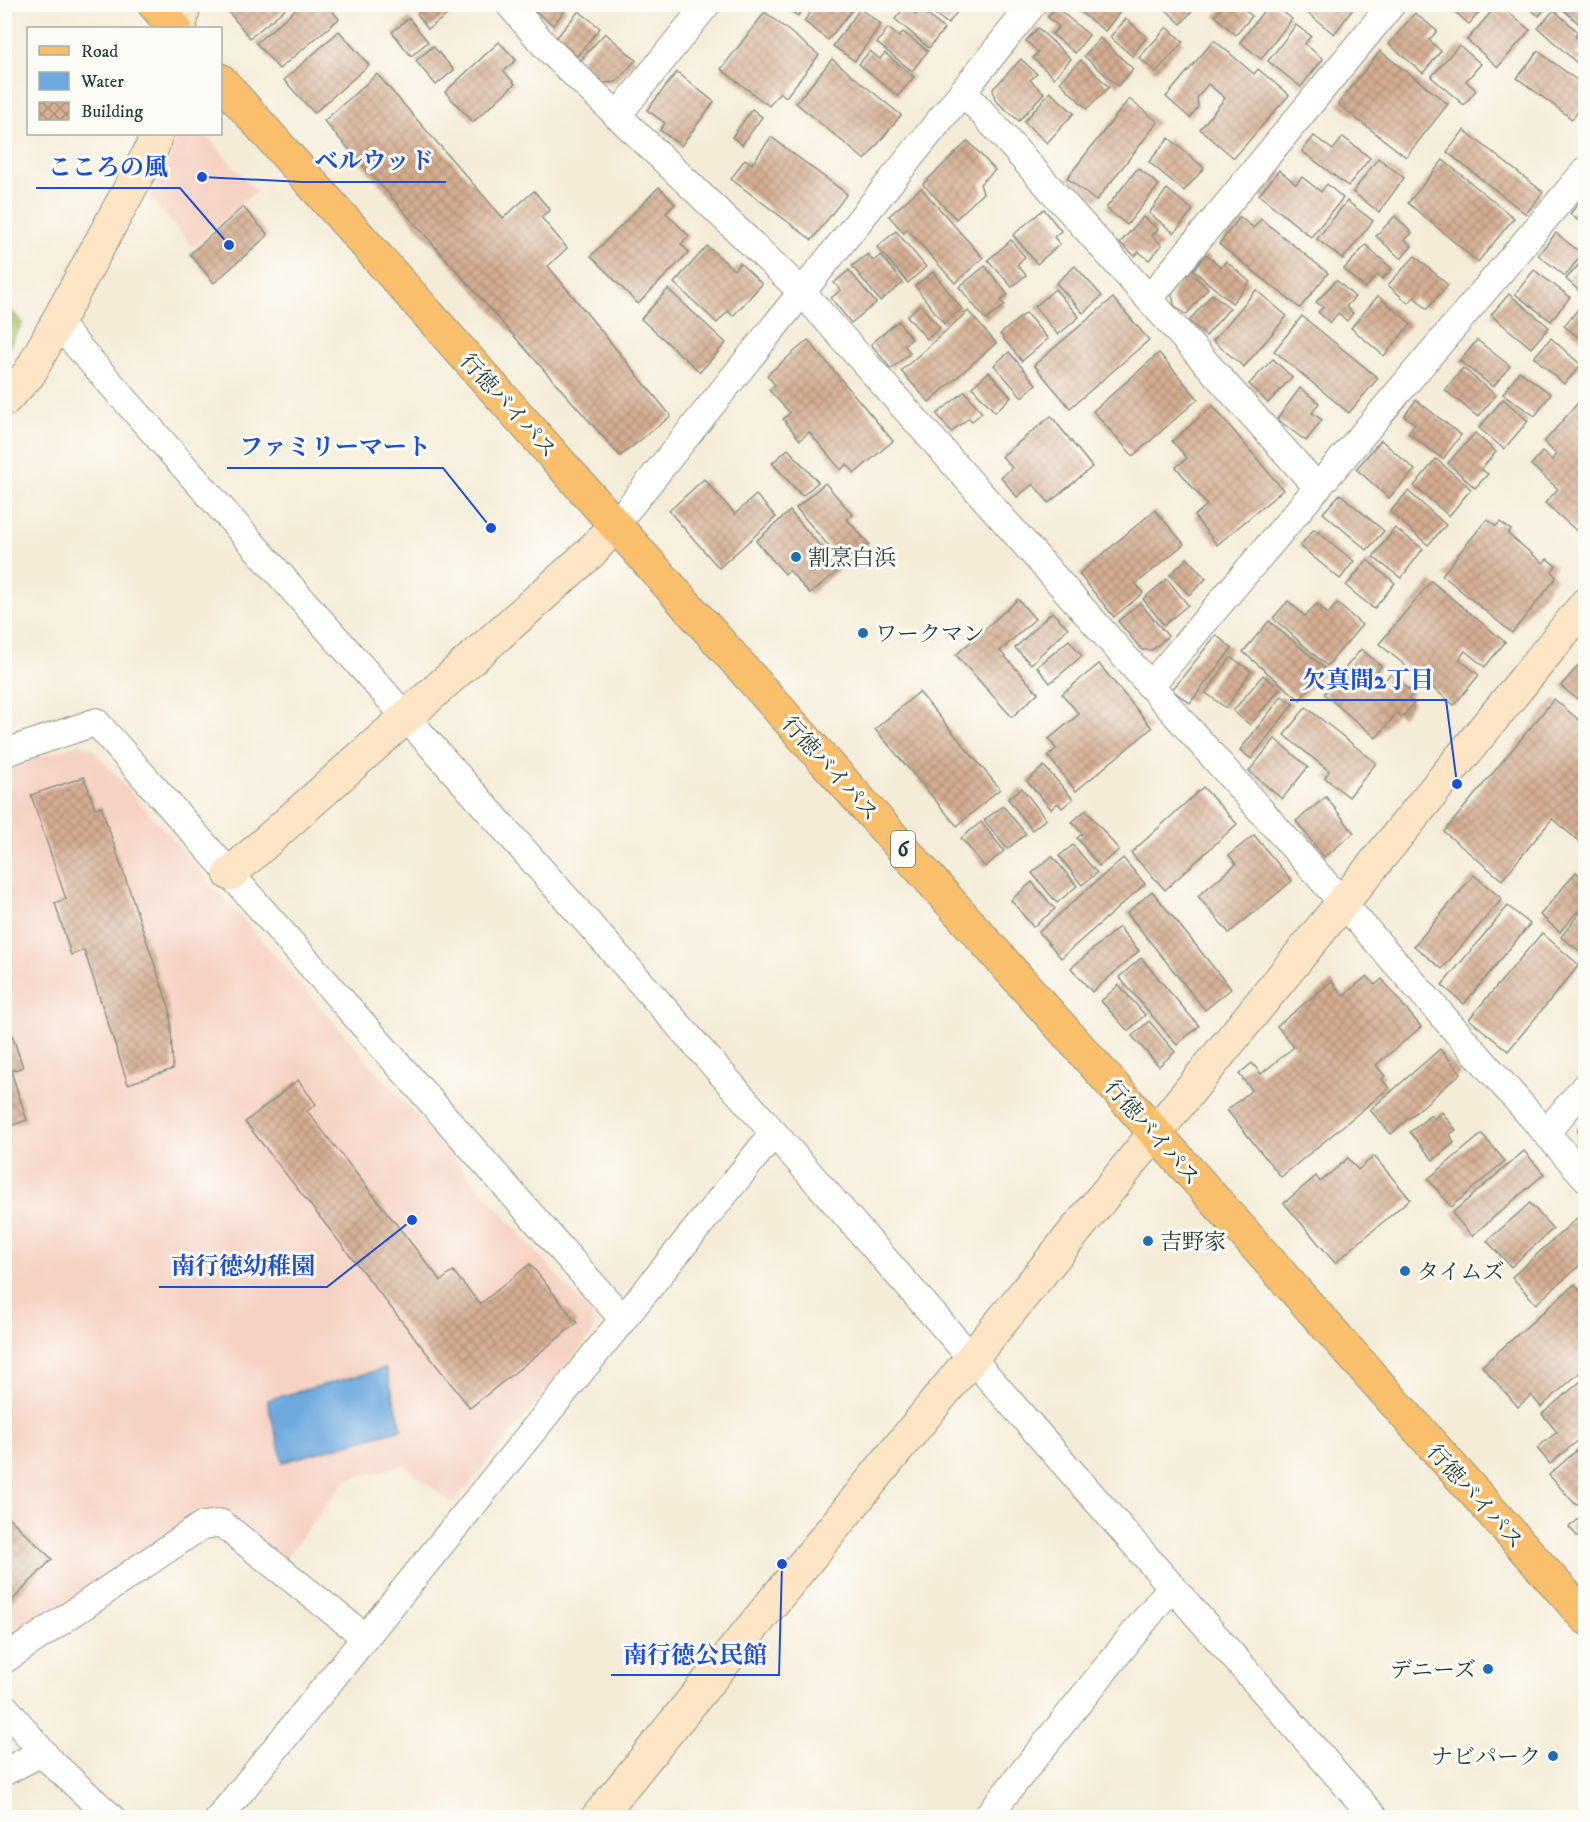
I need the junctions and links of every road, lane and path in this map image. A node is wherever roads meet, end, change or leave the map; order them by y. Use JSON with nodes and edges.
{"nodes":[{"id":1,"x":153,"y":4,"type":"edge"},
{"id":2,"x":184,"y":4,"type":"edge"},
{"id":3,"x":508,"y":4,"type":"edge"},
{"id":4,"x":707,"y":4,"type":"edge"},
{"id":5,"x":1033,"y":4,"type":"edge"},
{"id":6,"x":1392,"y":4,"type":"edge"},
{"id":7,"x":174,"y":27,"type":"edge"},
{"id":8,"x":180,"y":27,"type":"edge"},
{"id":9,"x":222,"y":82,"type":"edge"},
{"id":10,"x":963,"y":91,"type":"junction"},
{"id":11,"x":617,"y":116,"type":"junction"},
{"id":12,"x":156,"y":135,"type":"edge"},
{"id":13,"x":1586,"y":170,"type":"edge"},
{"id":14,"x":802,"y":292,"type":"junction"},
{"id":15,"x":1149,"y":299,"type":"junction"},
{"id":16,"x":57,"y":323,"type":"junction"},
{"id":17,"x":4,"y":400,"type":"edge"},
{"id":18,"x":1318,"y":488,"type":"junction"},
{"id":19,"x":615,"y":525,"type":"junction"},
{"id":20,"x":1586,"y":604,"type":"edge"},
{"id":21,"x":1150,"y":687,"type":"junction"},
{"id":22,"x":406,"y":718,"type":"junction"},
{"id":23,"x":4,"y":753,"type":"edge"},
{"id":24,"x":230,"y":874,"type":"junction"},
{"id":25,"x":1341,"y":903,"type":"junction"},
{"id":26,"x":1586,"y":1085,"type":"edge"},
{"id":27,"x":1153,"y":1132,"type":"junction"},
{"id":28,"x":774,"y":1133,"type":"junction"},
{"id":29,"x":1546,"y":1133,"type":"junction"},
{"id":30,"x":1586,"y":1178,"type":"edge"},
{"id":31,"x":623,"y":1319,"type":"junction"},
{"id":32,"x":971,"y":1357,"type":"junction"},
{"id":33,"x":1172,"y":1586,"type":"junction"},
{"id":34,"x":1586,"y":1618,"type":"edge"},
{"id":35,"x":365,"y":1637,"type":"junction"},
{"id":36,"x":4,"y":1660,"type":"edge"},
{"id":37,"x":4,"y":1706,"type":"edge"},
{"id":38,"x":43,"y":1752,"type":"junction"},
{"id":39,"x":4,"y":1772,"type":"edge"},
{"id":40,"x":995,"y":1814,"type":"edge"},
{"id":41,"x":112,"y":1818,"type":"edge"},
{"id":42,"x":219,"y":1818,"type":"edge"},
{"id":43,"x":597,"y":1818,"type":"edge"},
{"id":44,"x":1375,"y":1818,"type":"edge"}],
"edges":[{"from":1,"to":7,"type":"main road"},
{"from":2,"to":8,"type":"street"},
{"from":3,"to":11,"type":"street"},
{"from":4,"to":11,"type":"street"},
{"from":5,"to":10,"type":"street"},
{"from":6,"to":15,"type":"street"},
{"from":9,"to":19,"type":"main road","name":"行徳バイパス","number":"6"},
{"from":10,"to":14,"type":"street"},
{"from":10,"to":15,"type":"street"},
{"from":11,"to":14,"type":"street"},
{"from":12,"to":16,"type":"street"},
{"from":13,"to":18,"type":"street"},
{"from":14,"to":19,"type":"street"},
{"from":14,"to":21,"type":"street"},
{"from":15,"to":18,"type":"street"},
{"from":16,"to":17,"type":"street"},
{"from":16,"to":22,"type":"street"},
{"from":18,"to":21,"type":"street"},
{"from":19,"to":22,"type":"street"},
{"from":19,"to":27,"type":"main road","name":"行徳バイパス","number":"6"},
{"from":20,"to":25,"type":"street"},
{"from":21,"to":25,"type":"street"},
{"from":22,"to":24,"type":"street"},
{"from":22,"to":28,"type":"street"},
{"from":23,"to":24,"type":"street"},
{"from":24,"to":31,"type":"street"},
{"from":25,"to":27,"type":"street"},
{"from":25,"to":29,"type":"street"},
{"from":26,"to":29,"type":"street"},
{"from":27,"to":32,"type":"street"},
{"from":27,"to":34,"type":"main road","name":"行徳バイパス","number":"6"},
{"from":28,"to":31,"type":"street"},
{"from":28,"to":32,"type":"street"},
{"from":29,"to":30,"type":"street"},
{"from":31,"to":35,"type":"street"},
{"from":32,"to":33,"type":"street"},
{"from":32,"to":43,"type":"street"},
{"from":33,"to":40,"type":"street"},
{"from":33,"to":44,"type":"street"},
{"from":35,"to":36,"type":"street"},
{"from":35,"to":42,"type":"street"},
{"from":37,"to":38,"type":"street"},
{"from":38,"to":39,"type":"street"},
{"from":38,"to":41,"type":"street"}]}
